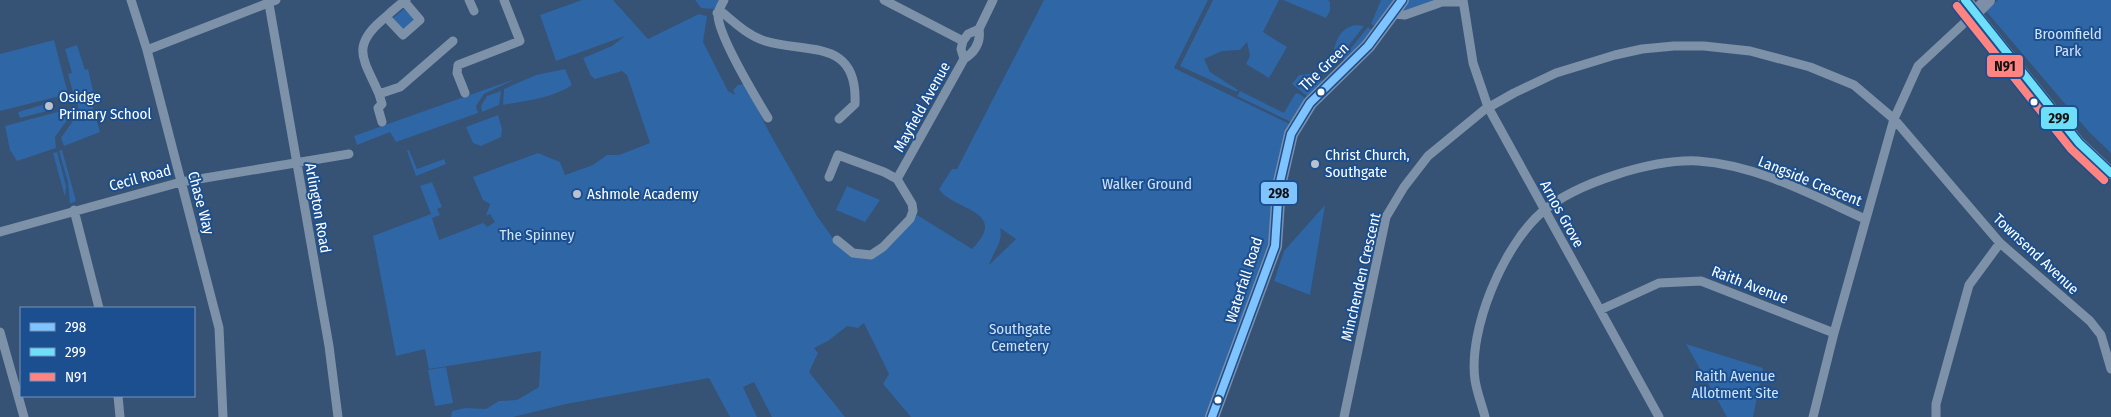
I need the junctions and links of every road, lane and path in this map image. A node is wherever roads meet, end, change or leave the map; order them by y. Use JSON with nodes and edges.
{"nodes":[{"id":1,"x":131,"y":0,"type":"edge"},
{"id":2,"x":389,"y":0,"type":"edge"},
{"id":3,"x":469,"y":0,"type":"edge"},
{"id":4,"x":504,"y":0,"type":"edge"},
{"id":5,"x":724,"y":0,"type":"edge"},
{"id":6,"x":884,"y":0,"type":"edge"},
{"id":7,"x":993,"y":0,"type":"edge"},
{"id":8,"x":1402,"y":0,"type":"edge"},
{"id":9,"x":1965,"y":0,"type":"edge"},
{"id":10,"x":1988,"y":0,"type":"edge"},
{"id":11,"x":405,"y":1,"type":"edge"},
{"id":12,"x":1463,"y":1,"type":"edge"},
{"id":13,"x":272,"y":2,"type":"edge"},
{"id":14,"x":394,"y":10,"type":"junction"},
{"id":15,"x":474,"y":12,"type":"dead end"},
{"id":16,"x":718,"y":13,"type":"junction"},
{"id":17,"x":1975,"y":13,"type":"junction"},
{"id":18,"x":1393,"y":14,"type":"junction"},
{"id":19,"x":386,"y":16,"type":"junction"},
{"id":20,"x":979,"y":29,"type":"junction"},
{"id":21,"x":453,"y":41,"type":"dead end"},
{"id":22,"x":963,"y":41,"type":"junction"},
{"id":23,"x":147,"y":50,"type":"junction"},
{"id":24,"x":964,"y":59,"type":"junction"},
{"id":25,"x":465,"y":93,"type":"dead end"},
{"id":26,"x":379,"y":94,"type":"junction"},
{"id":27,"x":1488,"y":107,"type":"junction"},
{"id":28,"x":768,"y":118,"type":"dead end"},
{"id":29,"x":839,"y":119,"type":"dead end"},
{"id":30,"x":1894,"y":119,"type":"junction"},
{"id":31,"x":382,"y":122,"type":"dead end"},
{"id":32,"x":1286,"y":148,"type":"joint"},
{"id":33,"x":349,"y":154,"type":"dead end"},
{"id":34,"x":296,"y":162,"type":"junction"},
{"id":35,"x":2111,"y":173,"type":"edge"},
{"id":36,"x":829,"y":177,"type":"dead end"},
{"id":37,"x":897,"y":179,"type":"junction"},
{"id":38,"x":180,"y":182,"type":"junction"},
{"id":39,"x":74,"y":210,"type":"junction"},
{"id":40,"x":1544,"y":210,"type":"junction"},
{"id":41,"x":1865,"y":219,"type":"junction"},
{"id":42,"x":0,"y":232,"type":"edge"},
{"id":43,"x":837,"y":240,"type":"dead end"},
{"id":44,"x":2000,"y":243,"type":"junction"},
{"id":45,"x":99,"y":307,"type":"edge"},
{"id":46,"x":1600,"y":310,"type":"junction"},
{"id":47,"x":0,"y":332,"type":"edge"},
{"id":48,"x":1834,"y":333,"type":"junction"},
{"id":49,"x":2111,"y":369,"type":"edge"},
{"id":50,"x":118,"y":397,"type":"edge"},
{"id":51,"x":24,"y":417,"type":"edge"},
{"id":52,"x":120,"y":417,"type":"edge"},
{"id":53,"x":223,"y":417,"type":"edge"},
{"id":54,"x":338,"y":417,"type":"edge"},
{"id":55,"x":1212,"y":417,"type":"edge"},
{"id":56,"x":1344,"y":417,"type":"edge"},
{"id":57,"x":1485,"y":417,"type":"edge"},
{"id":58,"x":1658,"y":417,"type":"edge"},
{"id":59,"x":1813,"y":417,"type":"edge"},
{"id":60,"x":1936,"y":417,"type":"edge"}],
"edges":[{"from":1,"to":23,"type":"street","name":"Chase Way"},
{"from":2,"to":14,"type":"street"},
{"from":3,"to":15,"type":"street"},
{"from":4,"to":25,"type":"street"},
{"from":5,"to":16,"type":"street"},
{"from":6,"to":22,"type":"street"},
{"from":7,"to":20,"type":"street"},
{"from":8,"to":18,"type":"main road","name":"The Green"},
{"from":9,"to":17,"type":"main road"},
{"from":10,"to":17,"type":"main road"},
{"from":11,"to":14,"type":"street"},
{"from":11,"to":19,"type":"street"},
{"from":12,"to":18,"type":"street"},
{"from":12,"to":27,"type":"street","name":"Arnos Grove"},
{"from":13,"to":23,"type":"street"},
{"from":13,"to":34,"type":"street","name":"Arlington Road"},
{"from":14,"to":19,"type":"street"},
{"from":16,"to":28,"type":"street"},
{"from":16,"to":29,"type":"street"},
{"from":17,"to":30,"type":"street"},
{"from":17,"to":35,"type":"main road"},
{"from":18,"to":32,"type":"main road","name":"The Green"},
{"from":19,"to":26,"type":"street"},
{"from":20,"to":22,"type":"street"},
{"from":20,"to":24,"type":"street"},
{"from":21,"to":26,"type":"street"},
{"from":22,"to":24,"type":"street","name":"Mayfield Avenue"},
{"from":23,"to":38,"type":"street","name":"Chase Way"},
{"from":24,"to":37,"type":"street","name":"Mayfield Avenue"},
{"from":26,"to":31,"type":"street"},
{"from":27,"to":30,"type":"street","name":"Minchenden Crescent"},
{"from":27,"to":40,"type":"street","name":"Arnos Grove"},
{"from":27,"to":56,"type":"street","name":"Minchenden Crescent"},
{"from":30,"to":41,"type":"street"},
{"from":30,"to":44,"type":"street","name":"Townsend Avenue"},
{"from":32,"to":55,"type":"main road","name":"Waterfall Road"},
{"from":33,"to":34,"type":"street","name":"Cecil Road"},
{"from":34,"to":38,"type":"street","name":"Cecil Road"},
{"from":34,"to":54,"type":"street","name":"Arlington Road"},
{"from":36,"to":37,"type":"street"},
{"from":37,"to":43,"type":"street"},
{"from":38,"to":39,"type":"street","name":"Cecil Road"},
{"from":38,"to":53,"type":"street","name":"Chase Way"},
{"from":39,"to":42,"type":"street","name":"Cecil Road"},
{"from":39,"to":45,"type":"street"},
{"from":40,"to":41,"type":"street","name":"Langside Crescent"},
{"from":40,"to":46,"type":"street","name":"Arnos Grove"},
{"from":40,"to":57,"type":"street","name":"Langside Crescent"},
{"from":41,"to":48,"type":"street"},
{"from":44,"to":49,"type":"street","name":"Townsend Avenue"},
{"from":44,"to":60,"type":"street"},
{"from":46,"to":48,"type":"street","name":"Raith Avenue"},
{"from":46,"to":58,"type":"street","name":"Arnos Grove"},
{"from":47,"to":51,"type":"street"},
{"from":48,"to":59,"type":"street"},
{"from":50,"to":52,"type":"street"}]}
